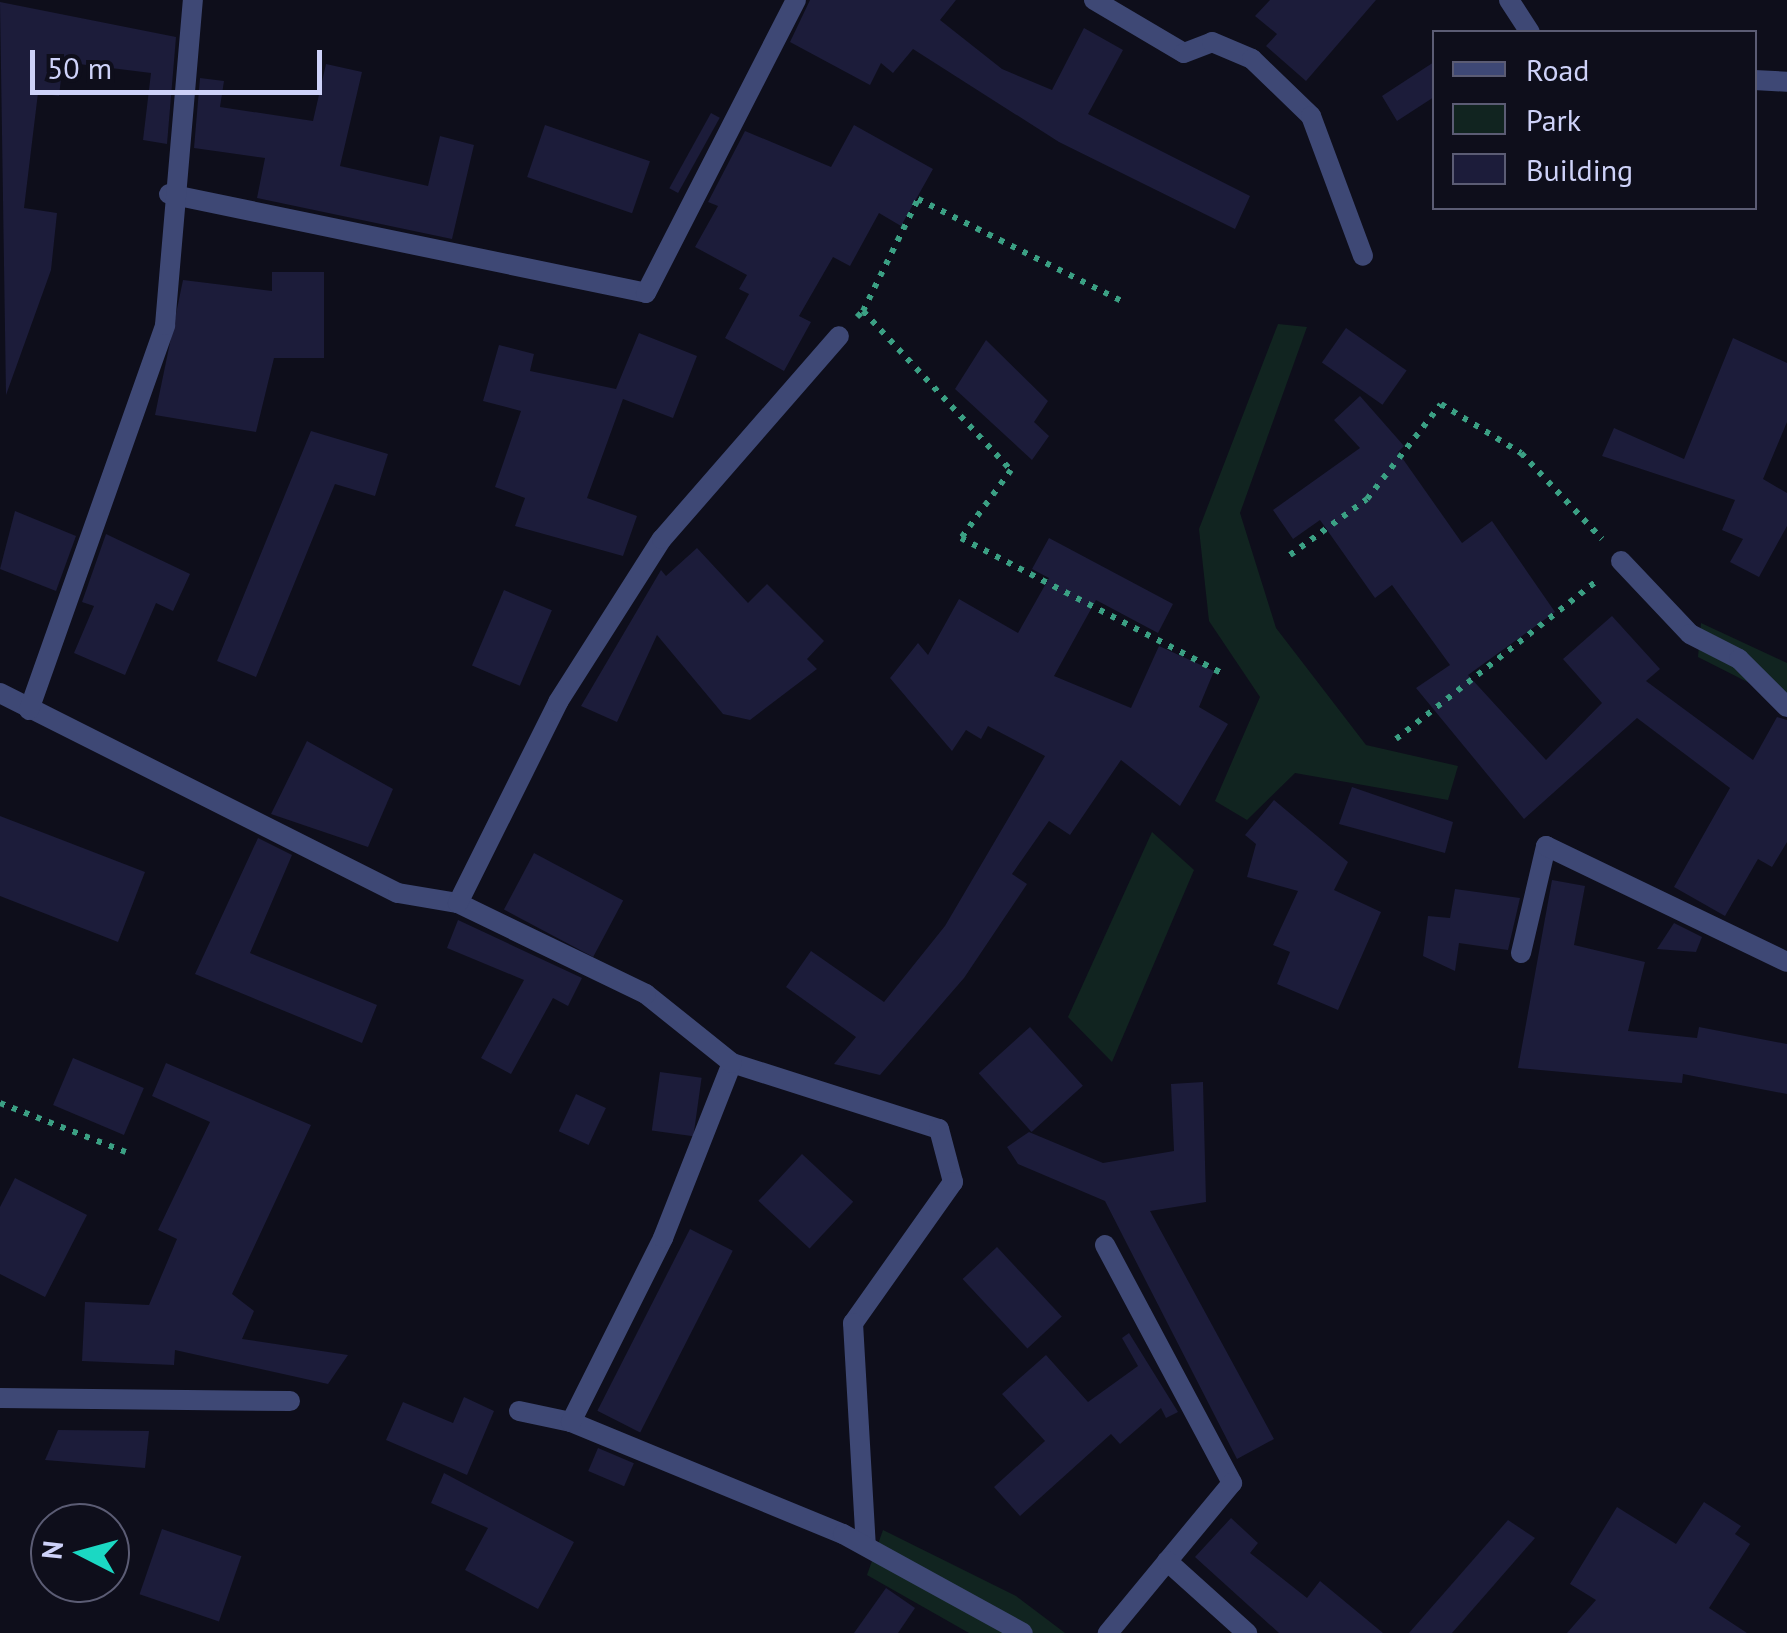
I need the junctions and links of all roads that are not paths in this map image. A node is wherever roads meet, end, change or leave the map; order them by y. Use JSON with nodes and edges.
{"nodes":[{"id":1,"x":192,"y":0,"type":"edge"},
{"id":2,"x":796,"y":0,"type":"edge"},
{"id":3,"x":1094,"y":0,"type":"edge"},
{"id":4,"x":1509,"y":0,"type":"edge"},
{"id":5,"x":1529,"y":30,"type":"edge"},
{"id":6,"x":1757,"y":80,"type":"edge"},
{"id":7,"x":1787,"y":82,"type":"edge"},
{"id":8,"x":170,"y":194,"type":"junction"},
{"id":9,"x":1363,"y":256,"type":"dead end"},
{"id":10,"x":839,"y":336,"type":"road end"},
{"id":11,"x":1622,"y":561,"type":"road end"},
{"id":12,"x":0,"y":693,"type":"edge"},
{"id":13,"x":1787,"y":707,"type":"edge"},
{"id":14,"x":30,"y":710,"type":"junction"},
{"id":15,"x":458,"y":903,"type":"junction"},
{"id":16,"x":1521,"y":953,"type":"dead end"},
{"id":17,"x":1787,"y":962,"type":"edge"},
{"id":18,"x":732,"y":1063,"type":"junction"},
{"id":19,"x":1105,"y":1245,"type":"dead end"},
{"id":20,"x":0,"y":1398,"type":"edge"},
{"id":21,"x":290,"y":1401,"type":"dead end"},
{"id":22,"x":520,"y":1411,"type":"dead end"},
{"id":23,"x":571,"y":1422,"type":"junction"},
{"id":24,"x":866,"y":1546,"type":"junction"},
{"id":25,"x":1168,"y":1561,"type":"junction"},
{"id":26,"x":1023,"y":1633,"type":"edge"},
{"id":27,"x":1108,"y":1633,"type":"edge"},
{"id":28,"x":1247,"y":1633,"type":"edge"}],
"edges":[{"from":1,"to":8,"type":"street"},
{"from":2,"to":8,"type":"street"},
{"from":3,"to":9,"type":"street"},
{"from":4,"to":5,"type":"street"},
{"from":6,"to":7,"type":"street"},
{"from":8,"to":14,"type":"street"},
{"from":10,"to":15,"type":"street"},
{"from":11,"to":13,"type":"street"},
{"from":12,"to":14,"type":"street"},
{"from":14,"to":15,"type":"street"},
{"from":15,"to":18,"type":"street"},
{"from":16,"to":17,"type":"street"},
{"from":18,"to":23,"type":"street"},
{"from":18,"to":24,"type":"street"},
{"from":19,"to":25,"type":"street"},
{"from":20,"to":21,"type":"street"},
{"from":22,"to":23,"type":"street"},
{"from":23,"to":24,"type":"street"},
{"from":24,"to":26,"type":"street"},
{"from":25,"to":27,"type":"street"},
{"from":25,"to":28,"type":"street"}]}
